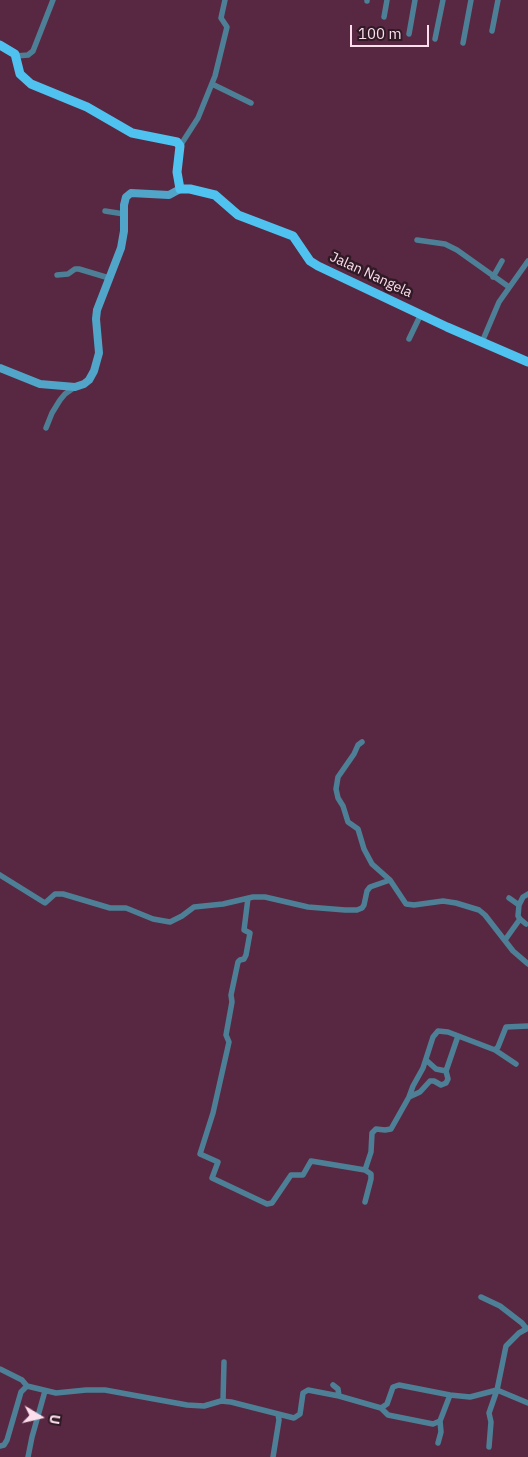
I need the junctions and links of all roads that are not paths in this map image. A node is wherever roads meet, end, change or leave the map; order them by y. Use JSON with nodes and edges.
{"nodes":[{"id":1,"x":53,"y":0,"type":"edge"},
{"id":2,"x":225,"y":0,"type":"edge"},
{"id":3,"x":387,"y":0,"type":"edge"},
{"id":4,"x":415,"y":0,"type":"edge"},
{"id":5,"x":443,"y":0,"type":"edge"},
{"id":6,"x":471,"y":0,"type":"edge"},
{"id":7,"x":498,"y":0,"type":"edge"},
{"id":8,"x":384,"y":17,"type":"dead end"},
{"id":9,"x":492,"y":31,"type":"dead end"},
{"id":10,"x":408,"y":34,"type":"dead end"},
{"id":11,"x":436,"y":39,"type":"dead end"},
{"id":12,"x":463,"y":43,"type":"dead end"},
{"id":13,"x":0,"y":45,"type":"edge"},
{"id":14,"x":16,"y":56,"type":"junction"},
{"id":15,"x":212,"y":84,"type":"junction"},
{"id":16,"x":251,"y":103,"type":"dead end"},
{"id":17,"x":180,"y":146,"type":"junction"},
{"id":18,"x":180,"y":189,"type":"junction"},
{"id":19,"x":106,"y":211,"type":"dead end"},
{"id":20,"x":124,"y":214,"type":"junction"},
{"id":21,"x":417,"y":240,"type":"dead end"},
{"id":22,"x":528,"y":261,"type":"edge"},
{"id":23,"x":502,"y":262,"type":"dead end"},
{"id":24,"x":57,"y":275,"type":"dead end"},
{"id":25,"x":494,"y":277,"type":"junction"},
{"id":26,"x":109,"y":278,"type":"junction"},
{"id":27,"x":509,"y":287,"type":"junction"},
{"id":28,"x":421,"y":314,"type":"junction"},
{"id":29,"x":409,"y":339,"type":"dead end"},
{"id":30,"x":482,"y":342,"type":"junction"},
{"id":31,"x":528,"y":362,"type":"edge"},
{"id":32,"x":0,"y":368,"type":"edge"},
{"id":33,"x":75,"y":387,"type":"junction"},
{"id":34,"x":46,"y":428,"type":"dead end"},
{"id":35,"x":362,"y":742,"type":"dead end"},
{"id":36,"x":0,"y":875,"type":"edge"},
{"id":37,"x":390,"y":880,"type":"junction"},
{"id":38,"x":528,"y":894,"type":"edge"},
{"id":39,"x":248,"y":898,"type":"junction"},
{"id":40,"x":510,"y":898,"type":"dead end"},
{"id":41,"x":519,"y":905,"type":"junction"},
{"id":42,"x":520,"y":919,"type":"junction"},
{"id":43,"x":526,"y":924,"type":"dead end"},
{"id":44,"x":505,"y":940,"type":"junction"},
{"id":45,"x":528,"y":964,"type":"edge"},
{"id":46,"x":528,"y":1026,"type":"edge"},
{"id":47,"x":458,"y":1036,"type":"junction"},
{"id":48,"x":495,"y":1050,"type":"junction"},
{"id":49,"x":426,"y":1060,"type":"junction"},
{"id":50,"x":516,"y":1064,"type":"dead end"},
{"id":51,"x":446,"y":1071,"type":"junction"},
{"id":52,"x":409,"y":1096,"type":"junction"},
{"id":53,"x":365,"y":1170,"type":"junction"},
{"id":54,"x":365,"y":1202,"type":"dead end"},
{"id":55,"x":481,"y":1296,"type":"dead end"},
{"id":56,"x":527,"y":1328,"type":"edge"},
{"id":57,"x":224,"y":1362,"type":"dead end"},
{"id":58,"x":0,"y":1369,"type":"edge"},
{"id":59,"x":333,"y":1385,"type":"dead end"},
{"id":60,"x":27,"y":1386,"type":"junction"},
{"id":61,"x":497,"y":1390,"type":"junction"},
{"id":62,"x":45,"y":1391,"type":"junction"},
{"id":63,"x":450,"y":1395,"type":"junction"},
{"id":64,"x":339,"y":1396,"type":"junction"},
{"id":65,"x":224,"y":1401,"type":"junction"},
{"id":66,"x":528,"y":1403,"type":"edge"},
{"id":67,"x":381,"y":1408,"type":"junction"},
{"id":68,"x":278,"y":1414,"type":"junction"},
{"id":69,"x":440,"y":1421,"type":"junction"},
{"id":70,"x":438,"y":1443,"type":"dead end"},
{"id":71,"x":0,"y":1446,"type":"edge"},
{"id":72,"x":489,"y":1447,"type":"dead end"},
{"id":73,"x":28,"y":1457,"type":"edge"},
{"id":74,"x":273,"y":1457,"type":"edge"}],
"edges":[{"from":1,"to":14,"type":"street"},
{"from":2,"to":15,"type":"street"},
{"from":3,"to":8,"type":"street"},
{"from":4,"to":10,"type":"street"},
{"from":5,"to":11,"type":"street"},
{"from":6,"to":12,"type":"street"},
{"from":7,"to":9,"type":"street"},
{"from":13,"to":14,"type":"main road"},
{"from":14,"to":17,"type":"main road"},
{"from":15,"to":16,"type":"street"},
{"from":15,"to":17,"type":"street"},
{"from":17,"to":18,"type":"main road"},
{"from":18,"to":20,"type":"street"},
{"from":18,"to":28,"type":"main road","name":"Jalan Nangela"},
{"from":19,"to":20,"type":"street"},
{"from":20,"to":26,"type":"street"},
{"from":21,"to":25,"type":"street"},
{"from":22,"to":27,"type":"street"},
{"from":23,"to":25,"type":"street"},
{"from":24,"to":26,"type":"street"},
{"from":25,"to":27,"type":"street"},
{"from":26,"to":33,"type":"street"},
{"from":27,"to":30,"type":"street"},
{"from":28,"to":29,"type":"street"},
{"from":28,"to":30,"type":"main road","name":"Jalan Nangela"},
{"from":30,"to":31,"type":"main road","name":"Jalan Nangela"},
{"from":32,"to":33,"type":"street"},
{"from":33,"to":34,"type":"street"},
{"from":35,"to":37,"type":"street"},
{"from":36,"to":39,"type":"street"},
{"from":37,"to":39,"type":"street"},
{"from":37,"to":44,"type":"street"},
{"from":38,"to":41,"type":"street"},
{"from":39,"to":53,"type":"street"},
{"from":40,"to":41,"type":"street"},
{"from":41,"to":42,"type":"street"},
{"from":42,"to":43,"type":"street"},
{"from":42,"to":44,"type":"street"},
{"from":44,"to":45,"type":"street"},
{"from":46,"to":48,"type":"street"},
{"from":47,"to":48,"type":"street"},
{"from":47,"to":49,"type":"street"},
{"from":47,"to":51,"type":"street"},
{"from":48,"to":50,"type":"street"},
{"from":49,"to":51,"type":"street"},
{"from":49,"to":52,"type":"street"},
{"from":51,"to":52,"type":"street"},
{"from":52,"to":53,"type":"street"},
{"from":53,"to":54,"type":"street"},
{"from":55,"to":56,"type":"street"},
{"from":56,"to":61,"type":"street"},
{"from":57,"to":65,"type":"street"},
{"from":58,"to":60,"type":"street"},
{"from":59,"to":64,"type":"street"},
{"from":60,"to":62,"type":"street"},
{"from":60,"to":71,"type":"street"},
{"from":61,"to":63,"type":"street"},
{"from":61,"to":66,"type":"street"},
{"from":61,"to":72,"type":"street"},
{"from":62,"to":65,"type":"street"},
{"from":62,"to":73,"type":"street"},
{"from":63,"to":67,"type":"street"},
{"from":63,"to":69,"type":"street"},
{"from":64,"to":67,"type":"street"},
{"from":64,"to":68,"type":"street"},
{"from":65,"to":68,"type":"street"},
{"from":67,"to":69,"type":"street"},
{"from":68,"to":74,"type":"street"},
{"from":69,"to":70,"type":"street"}]}
